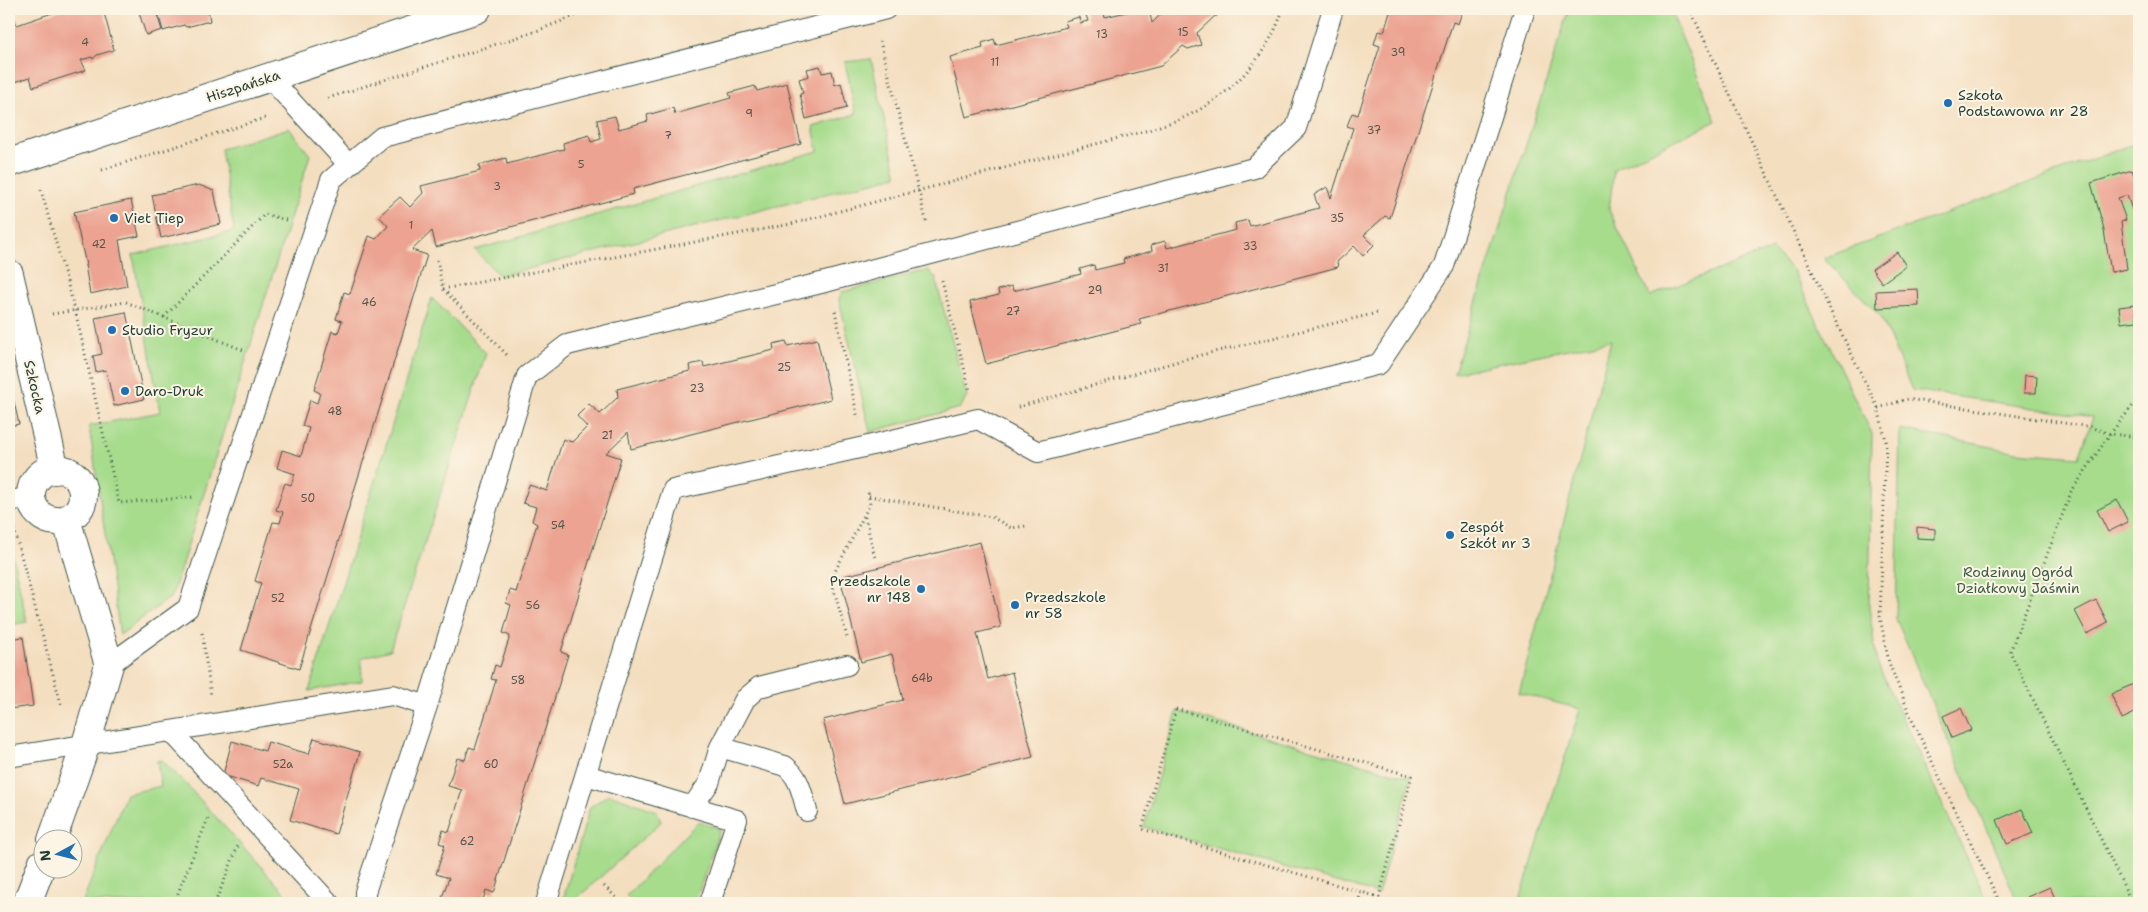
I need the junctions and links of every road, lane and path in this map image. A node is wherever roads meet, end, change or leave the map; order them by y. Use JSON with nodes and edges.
{"nodes":[{"id":1,"x":477,"y":9,"type":"edge"},
{"id":2,"x":592,"y":9,"type":"edge"},
{"id":3,"x":1283,"y":9,"type":"edge"},
{"id":4,"x":1333,"y":9,"type":"edge"},
{"id":5,"x":1525,"y":9,"type":"edge"},
{"id":6,"x":1690,"y":9,"type":"edge"},
{"id":7,"x":879,"y":10,"type":"edge"},
{"id":8,"x":269,"y":77,"type":"junction"},
{"id":9,"x":297,"y":108,"type":"junction"},
{"id":10,"x":9,"y":163,"type":"edge"},
{"id":11,"x":349,"y":165,"type":"junction"},
{"id":12,"x":98,"y":172,"type":"dead end"},
{"id":13,"x":50,"y":187,"type":"dead end"},
{"id":14,"x":41,"y":190,"type":"junction"},
{"id":15,"x":918,"y":190,"type":"junction"},
{"id":16,"x":33,"y":192,"type":"dead end"},
{"id":17,"x":316,"y":227,"type":"junction"},
{"id":18,"x":935,"y":253,"type":"junction"},
{"id":19,"x":437,"y":260,"type":"dead end"},
{"id":20,"x":9,"y":274,"type":"edge"},
{"id":21,"x":829,"y":281,"type":"junction"},
{"id":22,"x":443,"y":289,"type":"junction"},
{"id":23,"x":1419,"y":302,"type":"junction"},
{"id":24,"x":75,"y":310,"type":"junction"},
{"id":25,"x":164,"y":317,"type":"junction"},
{"id":26,"x":14,"y":320,"type":"edge"},
{"id":27,"x":270,"y":362,"type":"junction"},
{"id":28,"x":527,"y":376,"type":"junction"},
{"id":29,"x":2139,"y":398,"type":"edge"},
{"id":30,"x":1878,"y":408,"type":"junction"},
{"id":31,"x":978,"y":419,"type":"junction"},
{"id":32,"x":2110,"y":434,"type":"junction"},
{"id":33,"x":2139,"y":437,"type":"edge"},
{"id":34,"x":864,"y":447,"type":"junction"},
{"id":35,"x":55,"y":470,"type":"junction"},
{"id":36,"x":868,"y":491,"type":"dead end"},
{"id":37,"x":226,"y":494,"type":"junction"},
{"id":38,"x":869,"y":496,"type":"junction"},
{"id":39,"x":20,"y":499,"type":"edge"},
{"id":40,"x":865,"y":516,"type":"junction"},
{"id":41,"x":66,"y":519,"type":"junction"},
{"id":42,"x":1027,"y":526,"type":"dead end"},
{"id":43,"x":14,"y":529,"type":"dead end"},
{"id":44,"x":875,"y":557,"type":"dead end"},
{"id":45,"x":191,"y":599,"type":"junction"},
{"id":46,"x":849,"y":644,"type":"dead end"},
{"id":47,"x":109,"y":665,"type":"junction"},
{"id":48,"x":847,"y":665,"type":"dead end"},
{"id":49,"x":427,"y":706,"type":"junction"},
{"id":50,"x":215,"y":724,"type":"junction"},
{"id":51,"x":171,"y":731,"type":"junction"},
{"id":52,"x":75,"y":747,"type":"junction"},
{"id":53,"x":720,"y":747,"type":"junction"},
{"id":54,"x":9,"y":757,"type":"edge"},
{"id":55,"x":586,"y":774,"type":"junction"},
{"id":56,"x":221,"y":785,"type":"junction"},
{"id":57,"x":692,"y":806,"type":"junction"},
{"id":58,"x":807,"y":811,"type":"dead end"},
{"id":59,"x":250,"y":816,"type":"junction"},
{"id":60,"x":54,"y":830,"type":"edge"},
{"id":61,"x":36,"y":880,"type":"edge"},
{"id":62,"x":604,"y":886,"type":"dead end"},
{"id":63,"x":1361,"y":892,"type":"junction"},
{"id":64,"x":175,"y":902,"type":"edge"},
{"id":65,"x":27,"y":903,"type":"edge"},
{"id":66,"x":215,"y":903,"type":"edge"},
{"id":67,"x":329,"y":903,"type":"edge"},
{"id":68,"x":365,"y":903,"type":"edge"},
{"id":69,"x":546,"y":903,"type":"edge"},
{"id":70,"x":622,"y":903,"type":"edge"},
{"id":71,"x":710,"y":903,"type":"edge"},
{"id":72,"x":1358,"y":903,"type":"edge"},
{"id":73,"x":2000,"y":903,"type":"edge"},
{"id":74,"x":2132,"y":903,"type":"edge"}],
"edges":[{"from":1,"to":8,"type":"street","name":"Hiszpańska"},
{"from":2,"to":9,"type":"path"},
{"from":3,"to":15,"type":"path"},
{"from":4,"to":18,"type":"lane"},
{"from":5,"to":23,"type":"lane"},
{"from":6,"to":30,"type":"path"},
{"from":7,"to":11,"type":"lane"},
{"from":7,"to":15,"type":"path"},
{"from":8,"to":9,"type":"lane"},
{"from":8,"to":10,"type":"street","name":"Hiszpańska"},
{"from":9,"to":11,"type":"lane"},
{"from":9,"to":12,"type":"path"},
{"from":11,"to":17,"type":"lane"},
{"from":13,"to":14,"type":"path"},
{"from":14,"to":16,"type":"path"},
{"from":14,"to":24,"type":"path"},
{"from":15,"to":18,"type":"path"},
{"from":15,"to":22,"type":"path"},
{"from":17,"to":25,"type":"path"},
{"from":17,"to":27,"type":"lane"},
{"from":18,"to":21,"type":"lane"},
{"from":18,"to":31,"type":"path"},
{"from":19,"to":22,"type":"path"},
{"from":20,"to":26,"type":"street","name":"Szkocka"},
{"from":21,"to":28,"type":"lane"},
{"from":21,"to":34,"type":"path"},
{"from":22,"to":28,"type":"path"},
{"from":23,"to":31,"type":"path"},
{"from":23,"to":31,"type":"lane"},
{"from":24,"to":25,"type":"path"},
{"from":24,"to":26,"type":"path"},
{"from":24,"to":37,"type":"path"},
{"from":25,"to":27,"type":"path"},
{"from":26,"to":35,"type":"street","name":"Szkocka"},
{"from":27,"to":37,"type":"lane"},
{"from":28,"to":49,"type":"lane"},
{"from":29,"to":32,"type":"path"},
{"from":30,"to":32,"type":"path"},
{"from":30,"to":73,"type":"path"},
{"from":31,"to":34,"type":"lane"},
{"from":32,"to":33,"type":"path"},
{"from":32,"to":74,"type":"path"},
{"from":34,"to":55,"type":"lane"},
{"from":35,"to":39,"type":"street"},
{"from":35,"to":41,"type":"street"},
{"from":36,"to":38,"type":"path"},
{"from":37,"to":45,"type":"lane"},
{"from":38,"to":40,"type":"path"},
{"from":38,"to":42,"type":"path"},
{"from":39,"to":41,"type":"street"},
{"from":40,"to":44,"type":"path"},
{"from":40,"to":46,"type":"path"},
{"from":41,"to":47,"type":"street"},
{"from":43,"to":52,"type":"path"},
{"from":45,"to":47,"type":"lane"},
{"from":45,"to":50,"type":"path"},
{"from":47,"to":52,"type":"street"},
{"from":48,"to":53,"type":"lane"},
{"from":49,"to":50,"type":"lane"},
{"from":49,"to":68,"type":"lane"},
{"from":50,"to":51,"type":"lane"},
{"from":51,"to":52,"type":"lane"},
{"from":51,"to":56,"type":"lane"},
{"from":52,"to":54,"type":"lane"},
{"from":52,"to":60,"type":"street"},
{"from":53,"to":57,"type":"lane"},
{"from":53,"to":58,"type":"lane"},
{"from":55,"to":57,"type":"lane"},
{"from":55,"to":69,"type":"lane"},
{"from":56,"to":59,"type":"lane"},
{"from":56,"to":64,"type":"path"},
{"from":57,"to":71,"type":"lane"},
{"from":59,"to":66,"type":"path"},
{"from":59,"to":67,"type":"lane"},
{"from":61,"to":65,"type":"street"},
{"from":62,"to":70,"type":"path"},
{"from":63,"to":63,"type":"path"},
{"from":63,"to":72,"type":"path"}]}
